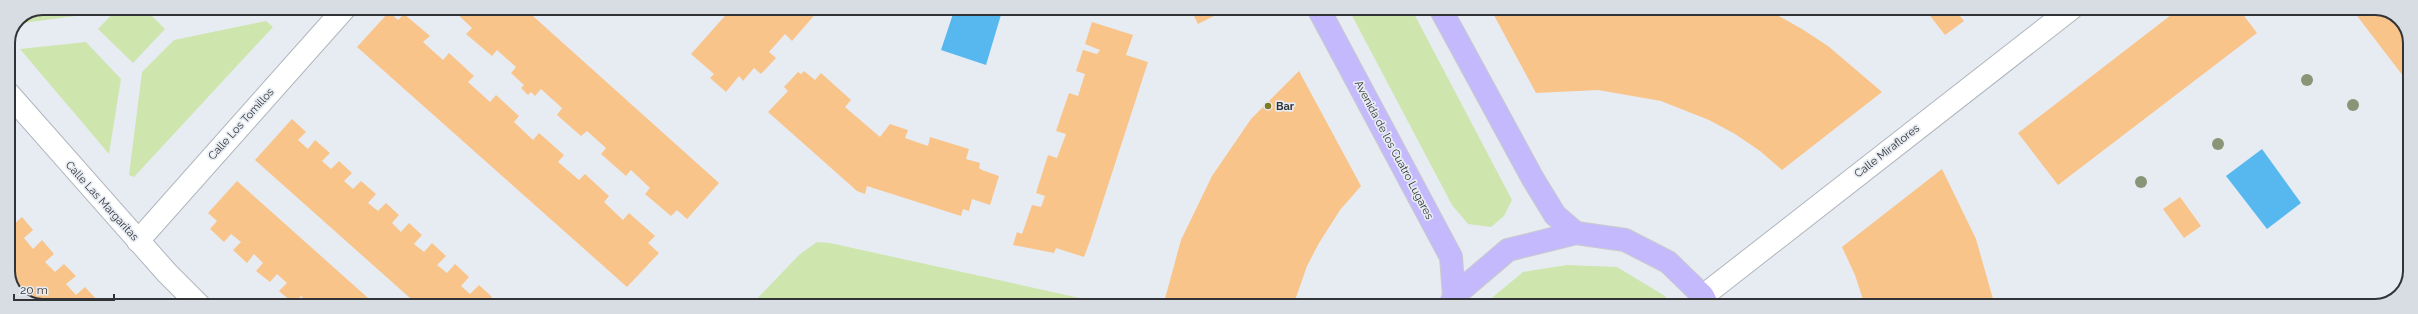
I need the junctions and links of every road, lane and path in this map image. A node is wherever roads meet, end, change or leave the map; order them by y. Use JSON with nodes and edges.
{"nodes":[{"id":1,"x":339,"y":15,"type":"edge"},
{"id":2,"x":1322,"y":15,"type":"edge"},
{"id":3,"x":1444,"y":15,"type":"edge"},
{"id":4,"x":2063,"y":15,"type":"edge"},
{"id":5,"x":15,"y":101,"type":"edge"},
{"id":6,"x":1576,"y":233,"type":"junction"},
{"id":7,"x":138,"y":241,"type":"junction"},
{"id":8,"x":193,"y":299,"type":"edge"},
{"id":9,"x":1452,"y":299,"type":"edge"},
{"id":10,"x":1454,"y":299,"type":"edge"},
{"id":11,"x":1703,"y":299,"type":"edge"},
{"id":12,"x":1708,"y":299,"type":"edge"}],
"edges":[{"from":1,"to":7,"type":"street","name":"Calle Los Tomillos"},
{"from":2,"to":9,"type":"main road","name":"Avenida de los Cuatro Lugares"},
{"from":3,"to":6,"type":"main road"},
{"from":4,"to":12,"type":"street","name":"Calle Miraflores"},
{"from":5,"to":7,"type":"street","name":"Calle Las Margaritas"},
{"from":6,"to":10,"type":"main road"},
{"from":6,"to":11,"type":"main road"},
{"from":7,"to":8,"type":"street","name":"Calle Las Margaritas"}]}
